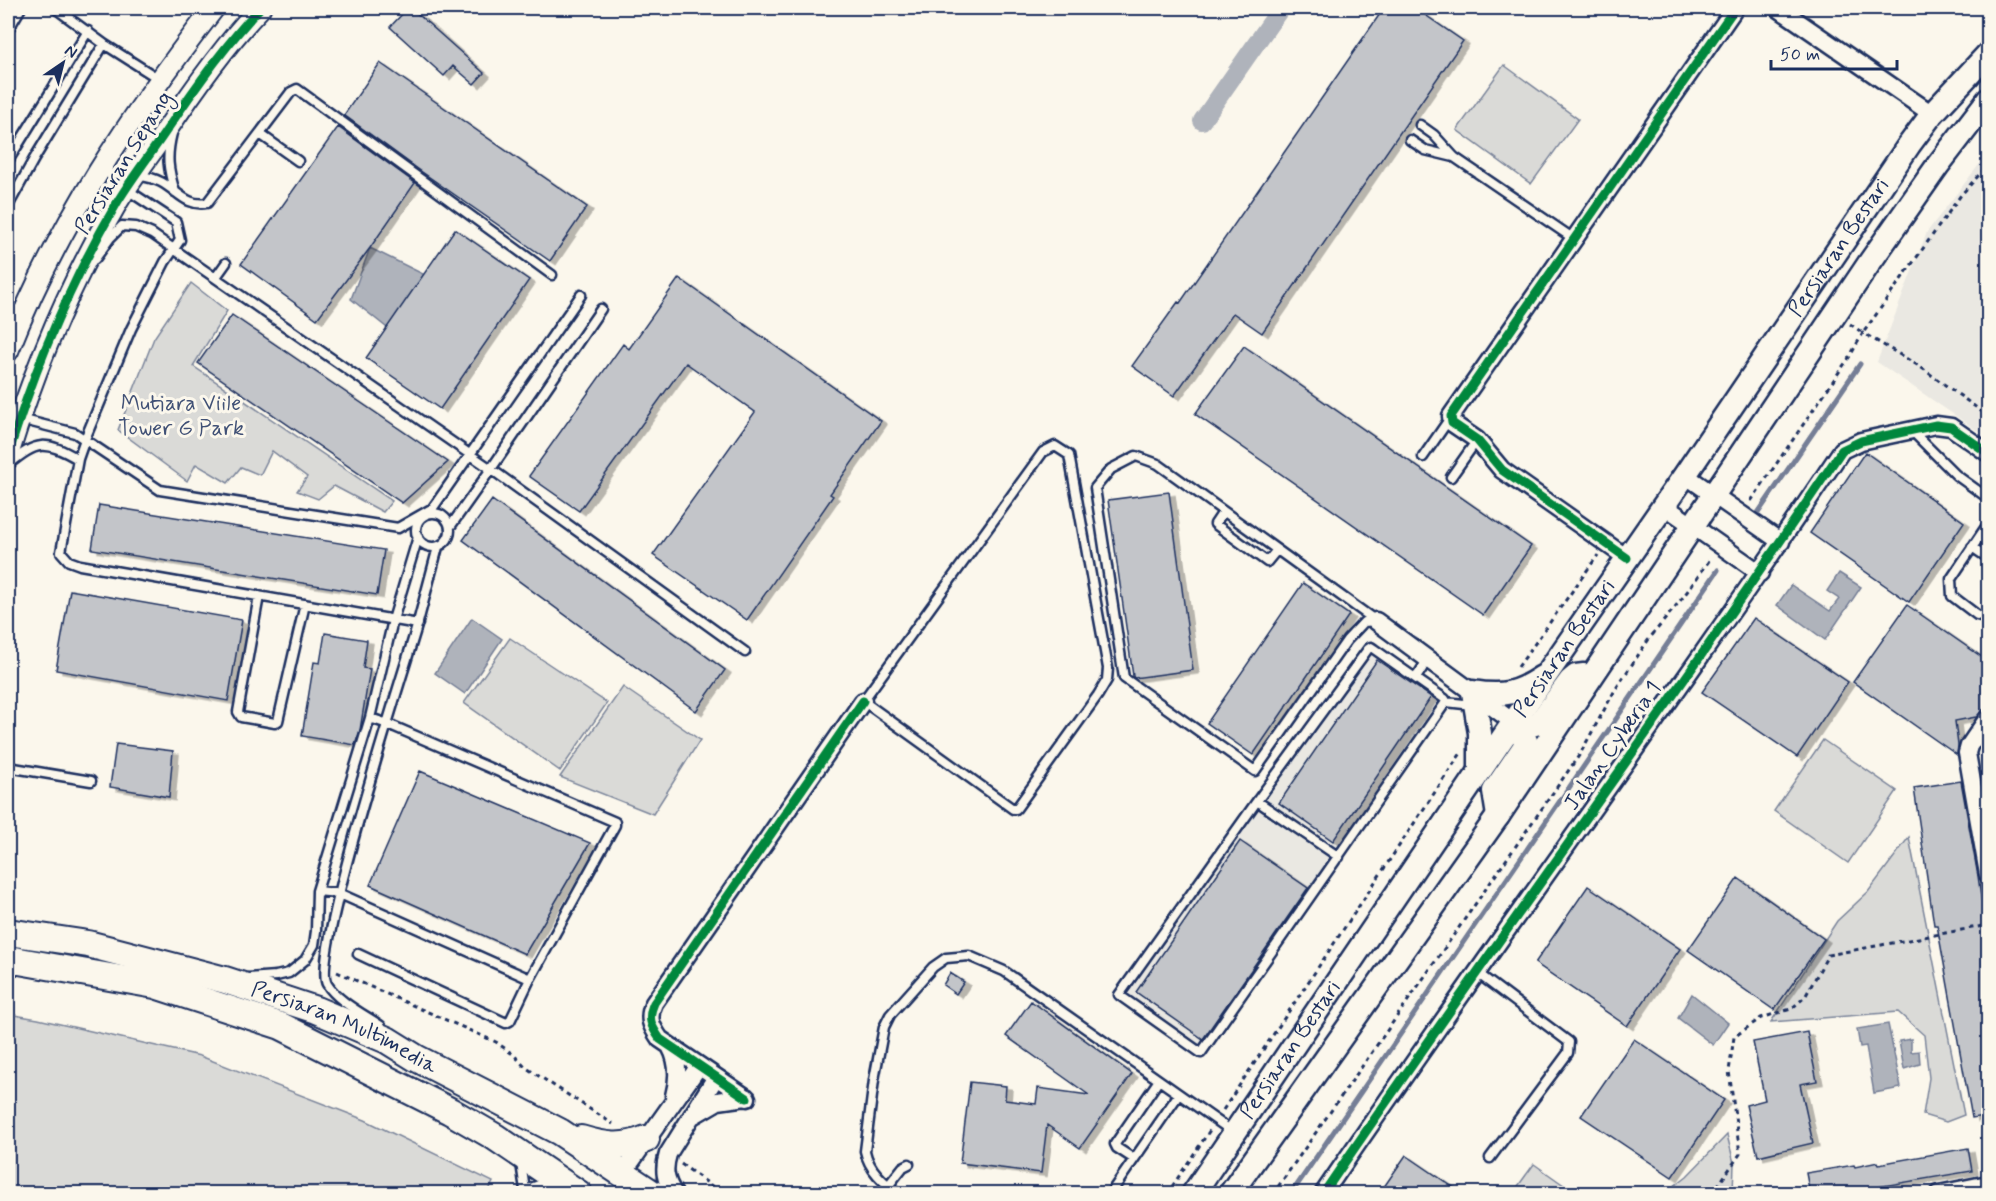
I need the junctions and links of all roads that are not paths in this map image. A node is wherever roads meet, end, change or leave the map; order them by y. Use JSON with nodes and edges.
{"nodes":[{"id":1,"x":21,"y":8,"type":"edge"},
{"id":2,"x":55,"y":8,"type":"edge"},
{"id":3,"x":214,"y":8,"type":"edge"},
{"id":4,"x":260,"y":8,"type":"edge"},
{"id":5,"x":1735,"y":8,"type":"edge"},
{"id":6,"x":1778,"y":8,"type":"edge"},
{"id":7,"x":8,"y":30,"type":"edge"},
{"id":8,"x":88,"y":31,"type":"junction"},
{"id":9,"x":104,"y":44,"type":"junction"},
{"id":10,"x":1989,"y":54,"type":"edge"},
{"id":11,"x":159,"y":79,"type":"junction"},
{"id":12,"x":1989,"y":100,"type":"edge"},
{"id":13,"x":1932,"y":114,"type":"junction"},
{"id":14,"x":176,"y":115,"type":"junction"},
{"id":15,"x":1420,"y":125,"type":"dead end"},
{"id":16,"x":260,"y":134,"type":"junction"},
{"id":17,"x":1410,"y":140,"type":"dead end"},
{"id":18,"x":1454,"y":157,"type":"junction"},
{"id":19,"x":8,"y":161,"type":"edge"},
{"id":20,"x":298,"y":161,"type":"dead end"},
{"id":21,"x":97,"y":173,"type":"junction"},
{"id":22,"x":131,"y":182,"type":"junction"},
{"id":23,"x":175,"y":192,"type":"junction"},
{"id":24,"x":8,"y":206,"type":"edge"},
{"id":25,"x":1575,"y":239,"type":"junction"},
{"id":26,"x":175,"y":249,"type":"junction"},
{"id":27,"x":226,"y":263,"type":"dead end"},
{"id":28,"x":83,"y":267,"type":"junction"},
{"id":29,"x":552,"y":275,"type":"dead end"},
{"id":30,"x":216,"y":277,"type":"junction"},
{"id":31,"x":581,"y":295,"type":"dead end"},
{"id":32,"x":8,"y":303,"type":"edge"},
{"id":33,"x":601,"y":309,"type":"dead end"},
{"id":34,"x":22,"y":318,"type":"junction"},
{"id":35,"x":8,"y":351,"type":"edge"},
{"id":36,"x":1451,"y":417,"type":"junction"},
{"id":37,"x":19,"y":418,"type":"junction"},
{"id":38,"x":1911,"y":431,"type":"junction"},
{"id":39,"x":85,"y":439,"type":"junction"},
{"id":40,"x":1477,"y":440,"type":"junction"},
{"id":41,"x":1989,"y":453,"type":"edge"},
{"id":42,"x":470,"y":454,"type":"junction"},
{"id":43,"x":8,"y":455,"type":"edge"},
{"id":44,"x":1423,"y":457,"type":"dead end"},
{"id":45,"x":78,"y":459,"type":"junction"},
{"id":46,"x":8,"y":465,"type":"edge"},
{"id":47,"x":491,"y":469,"type":"junction"},
{"id":48,"x":1685,"y":475,"type":"junction"},
{"id":49,"x":1451,"y":477,"type":"dead end"},
{"id":50,"x":1714,"y":495,"type":"junction"},
{"id":51,"x":1989,"y":498,"type":"edge"},
{"id":52,"x":1664,"y":505,"type":"junction"},
{"id":53,"x":430,"y":511,"type":"junction"},
{"id":54,"x":1223,"y":512,"type":"junction"},
{"id":55,"x":1989,"y":524,"type":"edge"},
{"id":56,"x":1693,"y":526,"type":"junction"},
{"id":57,"x":450,"y":527,"type":"junction"},
{"id":58,"x":418,"y":537,"type":"junction"},
{"id":59,"x":1781,"y":542,"type":"junction"},
{"id":60,"x":438,"y":547,"type":"junction"},
{"id":61,"x":1972,"y":547,"type":"junction"},
{"id":62,"x":1276,"y":550,"type":"junction"},
{"id":63,"x":1627,"y":558,"type":"junction"},
{"id":64,"x":1989,"y":558,"type":"edge"},
{"id":65,"x":1760,"y":573,"type":"junction"},
{"id":66,"x":259,"y":596,"type":"junction"},
{"id":67,"x":304,"y":604,"type":"junction"},
{"id":68,"x":1989,"y":618,"type":"edge"},
{"id":69,"x":393,"y":620,"type":"junction"},
{"id":70,"x":1376,"y":621,"type":"junction"},
{"id":71,"x":418,"y":624,"type":"junction"},
{"id":72,"x":745,"y":652,"type":"dead end"},
{"id":73,"x":1428,"y":659,"type":"junction"},
{"id":74,"x":1548,"y":673,"type":"junction"},
{"id":75,"x":1594,"y":673,"type":"junction"},
{"id":76,"x":1416,"y":678,"type":"junction"},
{"id":77,"x":1474,"y":699,"type":"junction"},
{"id":78,"x":862,"y":701,"type":"junction"},
{"id":79,"x":1446,"y":702,"type":"junction"},
{"id":80,"x":370,"y":718,"type":"junction"},
{"id":81,"x":1989,"y":718,"type":"edge"},
{"id":82,"x":1514,"y":722,"type":"junction"},
{"id":83,"x":388,"y":724,"type":"junction"},
{"id":84,"x":8,"y":767,"type":"edge"},
{"id":85,"x":1480,"y":771,"type":"junction"},
{"id":86,"x":91,"y":781,"type":"dead end"},
{"id":87,"x":1257,"y":801,"type":"junction"},
{"id":88,"x":1498,"y":816,"type":"junction"},
{"id":89,"x":1339,"y":857,"type":"junction"},
{"id":90,"x":1989,"y":874,"type":"edge"},
{"id":91,"x":317,"y":891,"type":"junction"},
{"id":92,"x":338,"y":893,"type":"junction"},
{"id":93,"x":8,"y":915,"type":"edge"},
{"id":94,"x":8,"y":933,"type":"edge"},
{"id":95,"x":88,"y":944,"type":"junction"},
{"id":96,"x":358,"y":954,"type":"dead end"},
{"id":97,"x":13,"y":961,"type":"edge"},
{"id":98,"x":186,"y":970,"type":"junction"},
{"id":99,"x":1476,"y":972,"type":"junction"},
{"id":100,"x":530,"y":979,"type":"junction"},
{"id":101,"x":669,"y":1045,"type":"junction"},
{"id":102,"x":416,"y":1058,"type":"junction"},
{"id":103,"x":699,"y":1066,"type":"junction"},
{"id":104,"x":716,"y":1077,"type":"junction"},
{"id":105,"x":1159,"y":1080,"type":"junction"},
{"id":106,"x":1179,"y":1094,"type":"junction"},
{"id":107,"x":670,"y":1106,"type":"junction"},
{"id":108,"x":686,"y":1124,"type":"junction"},
{"id":109,"x":1225,"y":1127,"type":"junction"},
{"id":110,"x":560,"y":1132,"type":"junction"},
{"id":111,"x":646,"y":1139,"type":"junction"},
{"id":112,"x":516,"y":1151,"type":"junction"},
{"id":113,"x":1490,"y":1158,"type":"dead end"},
{"id":114,"x":1134,"y":1159,"type":"junction"},
{"id":115,"x":909,"y":1164,"type":"dead end"},
{"id":116,"x":619,"y":1183,"type":"edge"},
{"id":117,"x":1989,"y":1184,"type":"edge"},
{"id":118,"x":564,"y":1186,"type":"edge"},
{"id":119,"x":888,"y":1186,"type":"junction"},
{"id":120,"x":524,"y":1192,"type":"edge"},
{"id":121,"x":653,"y":1194,"type":"edge"},
{"id":122,"x":674,"y":1194,"type":"edge"},
{"id":123,"x":899,"y":1194,"type":"edge"},
{"id":124,"x":1110,"y":1194,"type":"edge"},
{"id":125,"x":1193,"y":1194,"type":"edge"},
{"id":126,"x":1230,"y":1194,"type":"edge"},
{"id":127,"x":1323,"y":1194,"type":"edge"},
{"id":128,"x":1939,"y":1194,"type":"edge"}],
"edges":[{"from":1,"to":7,"type":"lane"},
{"from":2,"to":8,"type":"lane"},
{"from":3,"to":11,"type":"street","name":"Persiaran Sepang"},
{"from":4,"to":14,"type":"street","name":"Persiaran Sepang"},
{"from":5,"to":25,"type":"street"},
{"from":6,"to":13,"type":"street"},
{"from":8,"to":9,"type":"lane"},
{"from":8,"to":19,"type":"lane"},
{"from":9,"to":11,"type":"lane"},
{"from":9,"to":24,"type":"lane"},
{"from":10,"to":13,"type":"main road","name":"Persiaran Bestari"},
{"from":11,"to":21,"type":"street","name":"Persiaran Sepang"},
{"from":12,"to":50,"type":"main road","name":"Persiaran Bestari"},
{"from":13,"to":48,"type":"main road","name":"Persiaran Bestari"},
{"from":14,"to":22,"type":"street","name":"Persiaran Sepang"},
{"from":14,"to":23,"type":"lane"},
{"from":15,"to":18,"type":"lane"},
{"from":16,"to":20,"type":"lane"},
{"from":16,"to":23,"type":"lane"},
{"from":16,"to":29,"type":"lane"},
{"from":17,"to":18,"type":"lane"},
{"from":18,"to":25,"type":"lane"},
{"from":21,"to":22,"type":"lane"},
{"from":21,"to":34,"type":"street","name":"Persiaran Sepang"},
{"from":22,"to":23,"type":"lane"},
{"from":22,"to":26,"type":"lane"},
{"from":22,"to":28,"type":"street","name":"Persiaran Sepang"},
{"from":25,"to":36,"type":"street"},
{"from":26,"to":28,"type":"lane"},
{"from":26,"to":30,"type":"lane"},
{"from":26,"to":39,"type":"lane"},
{"from":27,"to":30,"type":"lane"},
{"from":28,"to":37,"type":"street","name":"Persiaran Sepang"},
{"from":30,"to":42,"type":"lane"},
{"from":31,"to":42,"type":"lane"},
{"from":32,"to":34,"type":"lane"},
{"from":33,"to":47,"type":"lane"},
{"from":34,"to":35,"type":"street","name":"Persiaran Sepang"},
{"from":36,"to":40,"type":"street"},
{"from":36,"to":44,"type":"lane"},
{"from":37,"to":39,"type":"lane"},
{"from":37,"to":43,"type":"street","name":"Persiaran Sepang"},
{"from":38,"to":41,"type":"street","name":"Jalan Cyberia 1"},
{"from":38,"to":51,"type":"lane"},
{"from":38,"to":59,"type":"street","name":"Jalan Cyberia 1"},
{"from":39,"to":45,"type":"lane"},
{"from":39,"to":53,"type":"lane"},
{"from":40,"to":49,"type":"lane"},
{"from":40,"to":63,"type":"street"},
{"from":42,"to":47,"type":"lane"},
{"from":42,"to":53,"type":"lane"},
{"from":45,"to":46,"type":"lane"},
{"from":45,"to":66,"type":"lane"},
{"from":47,"to":57,"type":"lane"},
{"from":47,"to":72,"type":"lane"},
{"from":48,"to":50,"type":"street"},
{"from":48,"to":52,"type":"main road","name":"Persiaran Bestari"},
{"from":50,"to":56,"type":"main road","name":"Persiaran Bestari"},
{"from":50,"to":59,"type":"street"},
{"from":52,"to":56,"type":"street"},
{"from":52,"to":63,"type":"main road","name":"Persiaran Bestari"},
{"from":53,"to":57,"type":"lane"},
{"from":53,"to":58,"type":"lane"},
{"from":54,"to":62,"type":"lane"},
{"from":54,"to":62,"type":"lane"},
{"from":54,"to":70,"type":"lane"},
{"from":55,"to":61,"type":"lane"},
{"from":56,"to":65,"type":"street"},
{"from":56,"to":75,"type":"main road","name":"Persiaran Bestari"},
{"from":57,"to":60,"type":"lane"},
{"from":58,"to":60,"type":"lane"},
{"from":58,"to":69,"type":"lane"},
{"from":59,"to":65,"type":"street","name":"Jalan Cyberia 1"},
{"from":60,"to":71,"type":"lane"},
{"from":61,"to":64,"type":"lane"},
{"from":61,"to":68,"type":"lane"},
{"from":62,"to":70,"type":"lane"},
{"from":63,"to":74,"type":"main road","name":"Persiaran Bestari"},
{"from":65,"to":99,"type":"street","name":"Jalan Cyberia 1"},
{"from":66,"to":67,"type":"lane"},
{"from":66,"to":67,"type":"lane"},
{"from":67,"to":69,"type":"lane"},
{"from":69,"to":71,"type":"lane"},
{"from":69,"to":80,"type":"lane"},
{"from":70,"to":73,"type":"street"},
{"from":71,"to":83,"type":"lane"},
{"from":73,"to":76,"type":"lane"},
{"from":73,"to":77,"type":"street"},
{"from":74,"to":77,"type":"main road"},
{"from":74,"to":82,"type":"main road","name":"Persiaran Bestari"},
{"from":75,"to":82,"type":"main road"},
{"from":75,"to":88,"type":"main road","name":"Persiaran Bestari"},
{"from":76,"to":79,"type":"lane"},
{"from":76,"to":87,"type":"lane"},
{"from":77,"to":79,"type":"lane"},
{"from":77,"to":82,"type":"street"},
{"from":77,"to":85,"type":"main road"},
{"from":78,"to":78,"type":"lane"},
{"from":78,"to":101,"type":"street"},
{"from":79,"to":89,"type":"lane"},
{"from":80,"to":83,"type":"lane"},
{"from":80,"to":91,"type":"lane"},
{"from":81,"to":90,"type":"street"},
{"from":82,"to":85,"type":"main road","name":"Persiaran Bestari"},
{"from":82,"to":88,"type":"main road"},
{"from":83,"to":92,"type":"lane"},
{"from":83,"to":100,"type":"lane"},
{"from":84,"to":86,"type":"lane"},
{"from":85,"to":109,"type":"main road","name":"Persiaran Bestari"},
{"from":87,"to":89,"type":"lane"},
{"from":87,"to":89,"type":"lane"},
{"from":88,"to":126,"type":"main road","name":"Persiaran Bestari"},
{"from":91,"to":92,"type":"lane"},
{"from":91,"to":98,"type":"lane"},
{"from":92,"to":100,"type":"lane"},
{"from":92,"to":102,"type":"lane"},
{"from":93,"to":95,"type":"main road"},
{"from":94,"to":95,"type":"main road","name":"Persiaran Multimedia"},
{"from":95,"to":98,"type":"main road","name":"Persiaran Multimedia"},
{"from":96,"to":100,"type":"lane"},
{"from":97,"to":112,"type":"main road","name":"Persiaran Multimedia"},
{"from":98,"to":102,"type":"main road","name":"Persiaran Multimedia"},
{"from":99,"to":113,"type":"lane"},
{"from":99,"to":127,"type":"street","name":"Jalan Cyberia 1"},
{"from":101,"to":103,"type":"street"},
{"from":101,"to":107,"type":"street"},
{"from":102,"to":110,"type":"main road","name":"Persiaran Multimedia"},
{"from":103,"to":104,"type":"street"},
{"from":103,"to":107,"type":"street"},
{"from":104,"to":108,"type":"street"},
{"from":104,"to":108,"type":"street"},
{"from":105,"to":106,"type":"lane"},
{"from":105,"to":114,"type":"lane"},
{"from":105,"to":119,"type":"lane"},
{"from":106,"to":109,"type":"lane"},
{"from":106,"to":114,"type":"lane"},
{"from":107,"to":111,"type":"street"},
{"from":108,"to":122,"type":"street"},
{"from":109,"to":125,"type":"main road","name":"Persiaran Bestari"},
{"from":110,"to":111,"type":"main road"},
{"from":110,"to":116,"type":"main road","name":"Persiaran Multimedia"},
{"from":111,"to":116,"type":"street"},
{"from":112,"to":118,"type":"main road","name":"Persiaran Multimedia"},
{"from":112,"to":120,"type":"lane"},
{"from":114,"to":124,"type":"lane"},
{"from":115,"to":119,"type":"lane"},
{"from":116,"to":121,"type":"main road","name":"Persiaran Multimedia"},
{"from":117,"to":128,"type":"street"},
{"from":118,"to":120,"type":"lane"},
{"from":119,"to":123,"type":"lane"}]}
